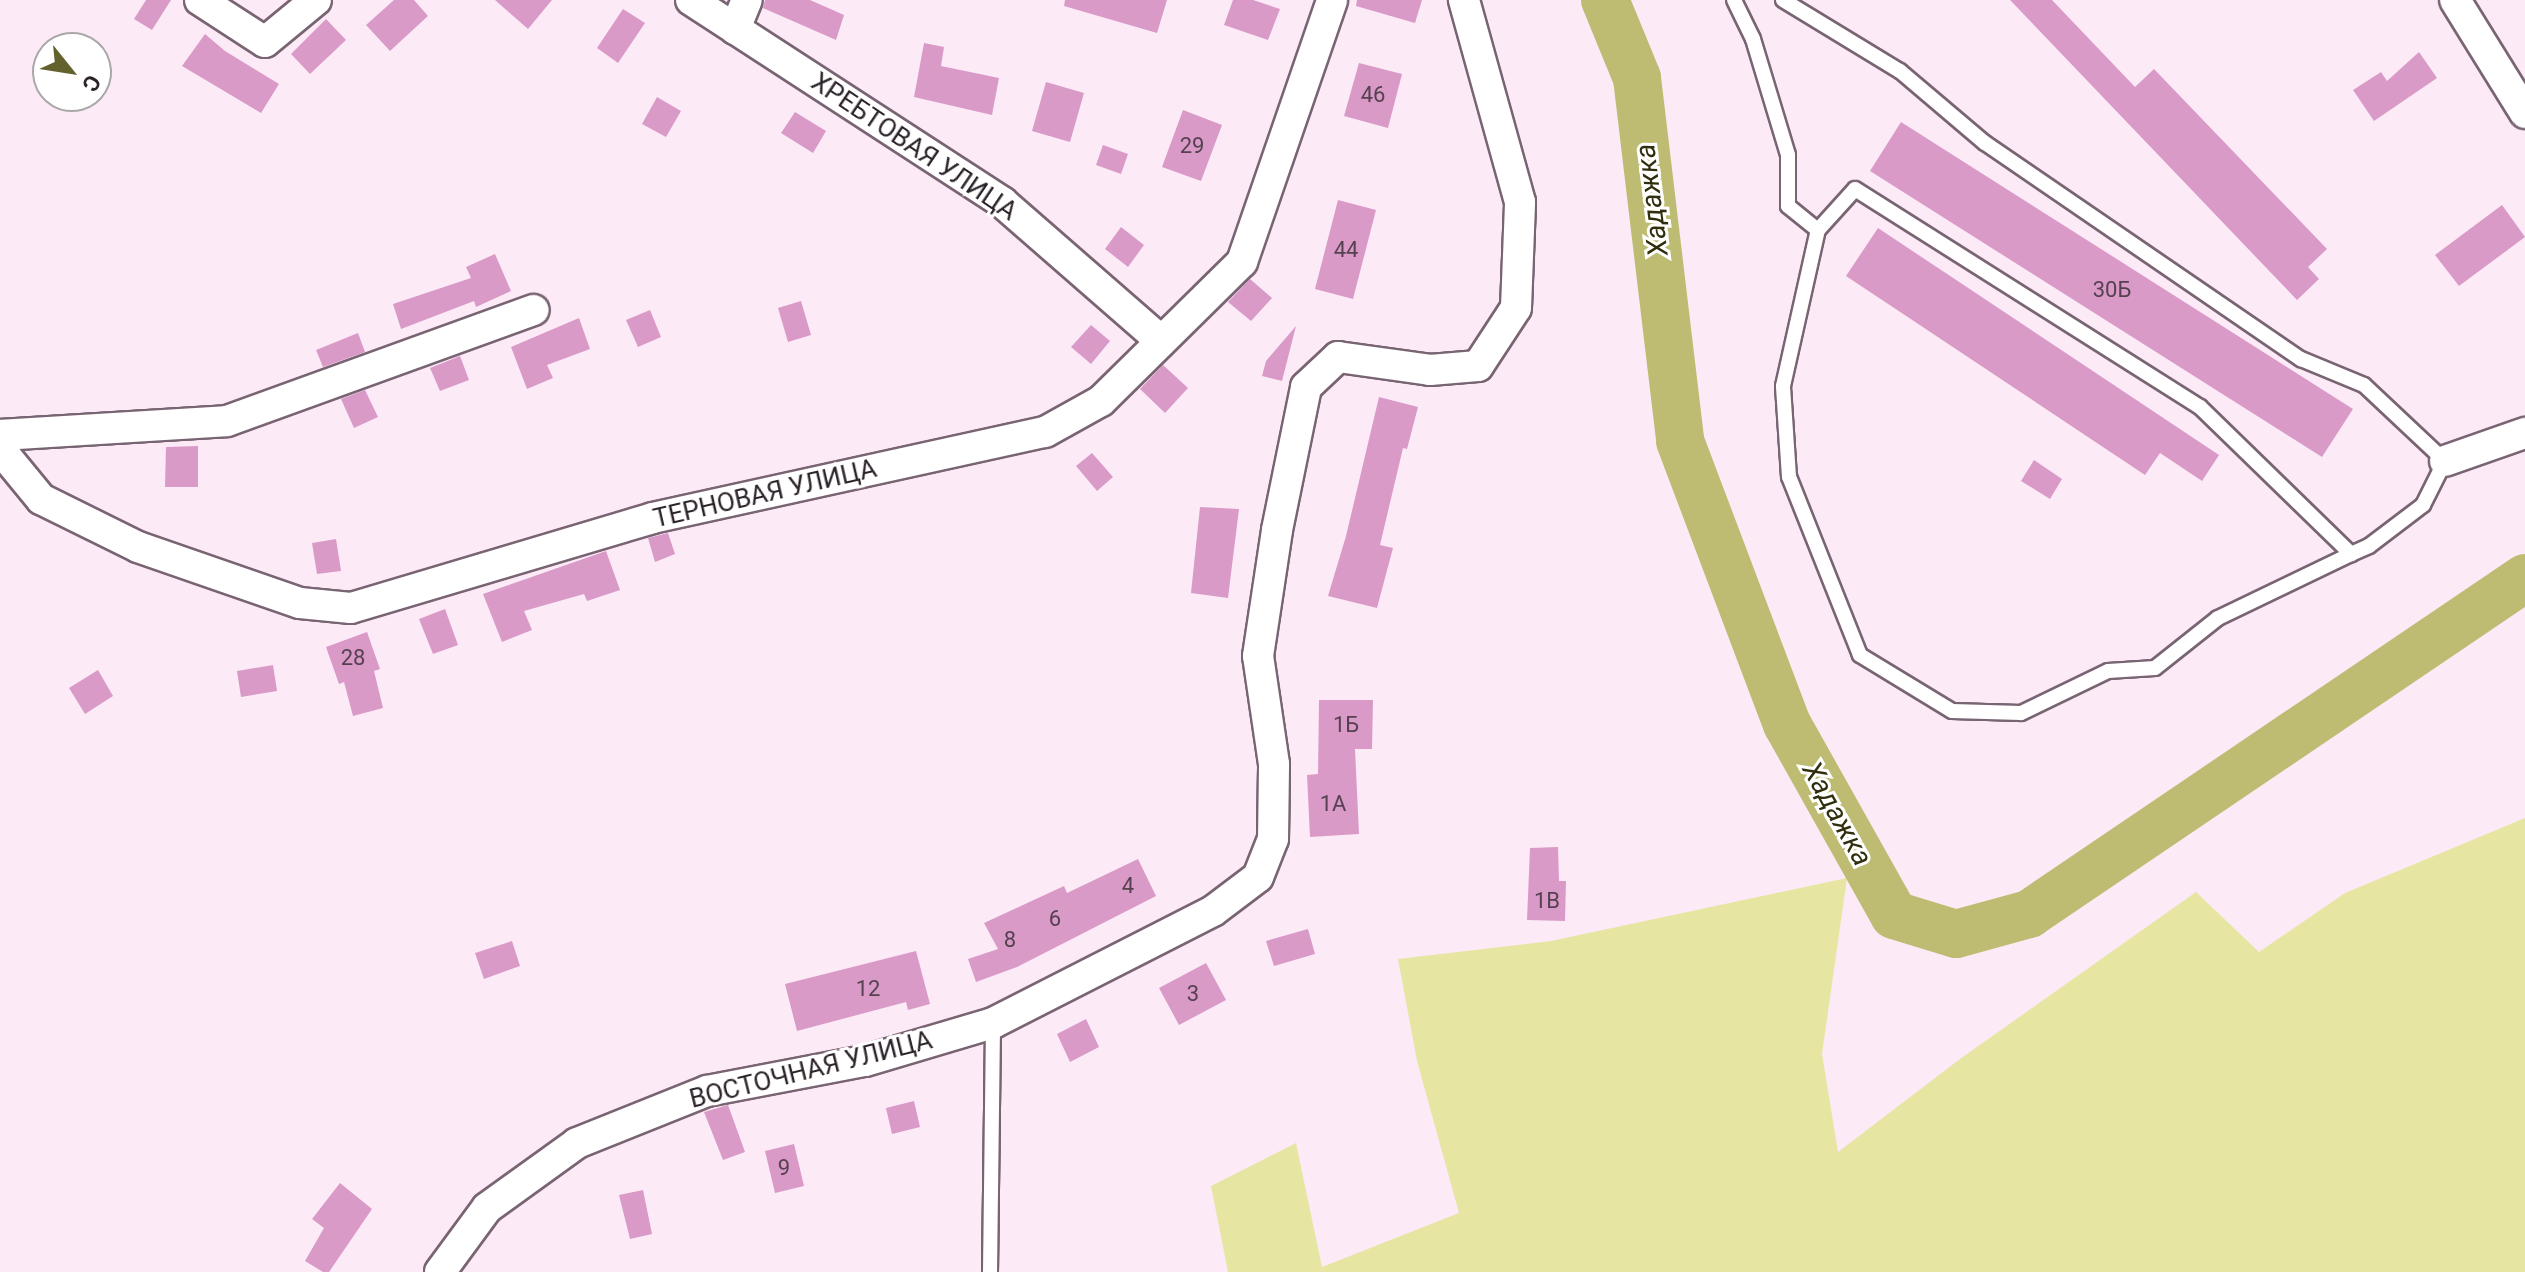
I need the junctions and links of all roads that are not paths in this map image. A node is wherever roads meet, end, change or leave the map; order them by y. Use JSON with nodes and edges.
{"nodes":[{"id":1,"x":200,"y":0,"type":"edge"},
{"id":2,"x":316,"y":0,"type":"edge"},
{"id":3,"x":691,"y":0,"type":"edge"},
{"id":4,"x":747,"y":0,"type":"edge"},
{"id":5,"x":1332,"y":0,"type":"edge"},
{"id":6,"x":1464,"y":0,"type":"edge"},
{"id":7,"x":1734,"y":0,"type":"edge"},
{"id":8,"x":1783,"y":0,"type":"edge"},
{"id":9,"x":2455,"y":0,"type":"edge"},
{"id":10,"x":735,"y":29,"type":"junction"},
{"id":11,"x":2525,"y":113,"type":"edge"},
{"id":12,"x":1818,"y":230,"type":"junction"},
{"id":13,"x":533,"y":310,"type":"dead end"},
{"id":14,"x":1161,"y":341,"type":"junction"},
{"id":15,"x":2525,"y":433,"type":"edge"},
{"id":16,"x":0,"y":435,"type":"edge"},
{"id":17,"x":0,"y":449,"type":"edge"},
{"id":18,"x":2445,"y":461,"type":"junction"},
{"id":19,"x":2351,"y":554,"type":"junction"},
{"id":20,"x":993,"y":1023,"type":"junction"},
{"id":21,"x":440,"y":1272,"type":"edge"},
{"id":22,"x":990,"y":1272,"type":"edge"}],
"edges":[{"from":1,"to":2,"type":"street"},
{"from":3,"to":10,"type":"street","name":"ХРЕБТОВАЯ УЛИЦА"},
{"from":4,"to":10,"type":"street"},
{"from":5,"to":14,"type":"street","name":"ТЕРНОВАЯ УЛИЦА"},
{"from":6,"to":20,"type":"street","name":"ВОСТОЧНАЯ УЛИЦА"},
{"from":7,"to":12,"type":"lane"},
{"from":8,"to":18,"type":"lane"},
{"from":9,"to":11,"type":"street"},
{"from":10,"to":14,"type":"street","name":"ХРЕБТОВАЯ УЛИЦА"},
{"from":12,"to":19,"type":"lane"},
{"from":12,"to":19,"type":"lane"},
{"from":13,"to":16,"type":"street"},
{"from":14,"to":17,"type":"street","name":"ТЕРНОВАЯ УЛИЦА"},
{"from":15,"to":18,"type":"street"},
{"from":18,"to":19,"type":"lane"},
{"from":20,"to":21,"type":"street","name":"ВОСТОЧНАЯ УЛИЦА"},
{"from":20,"to":22,"type":"lane"}]}
